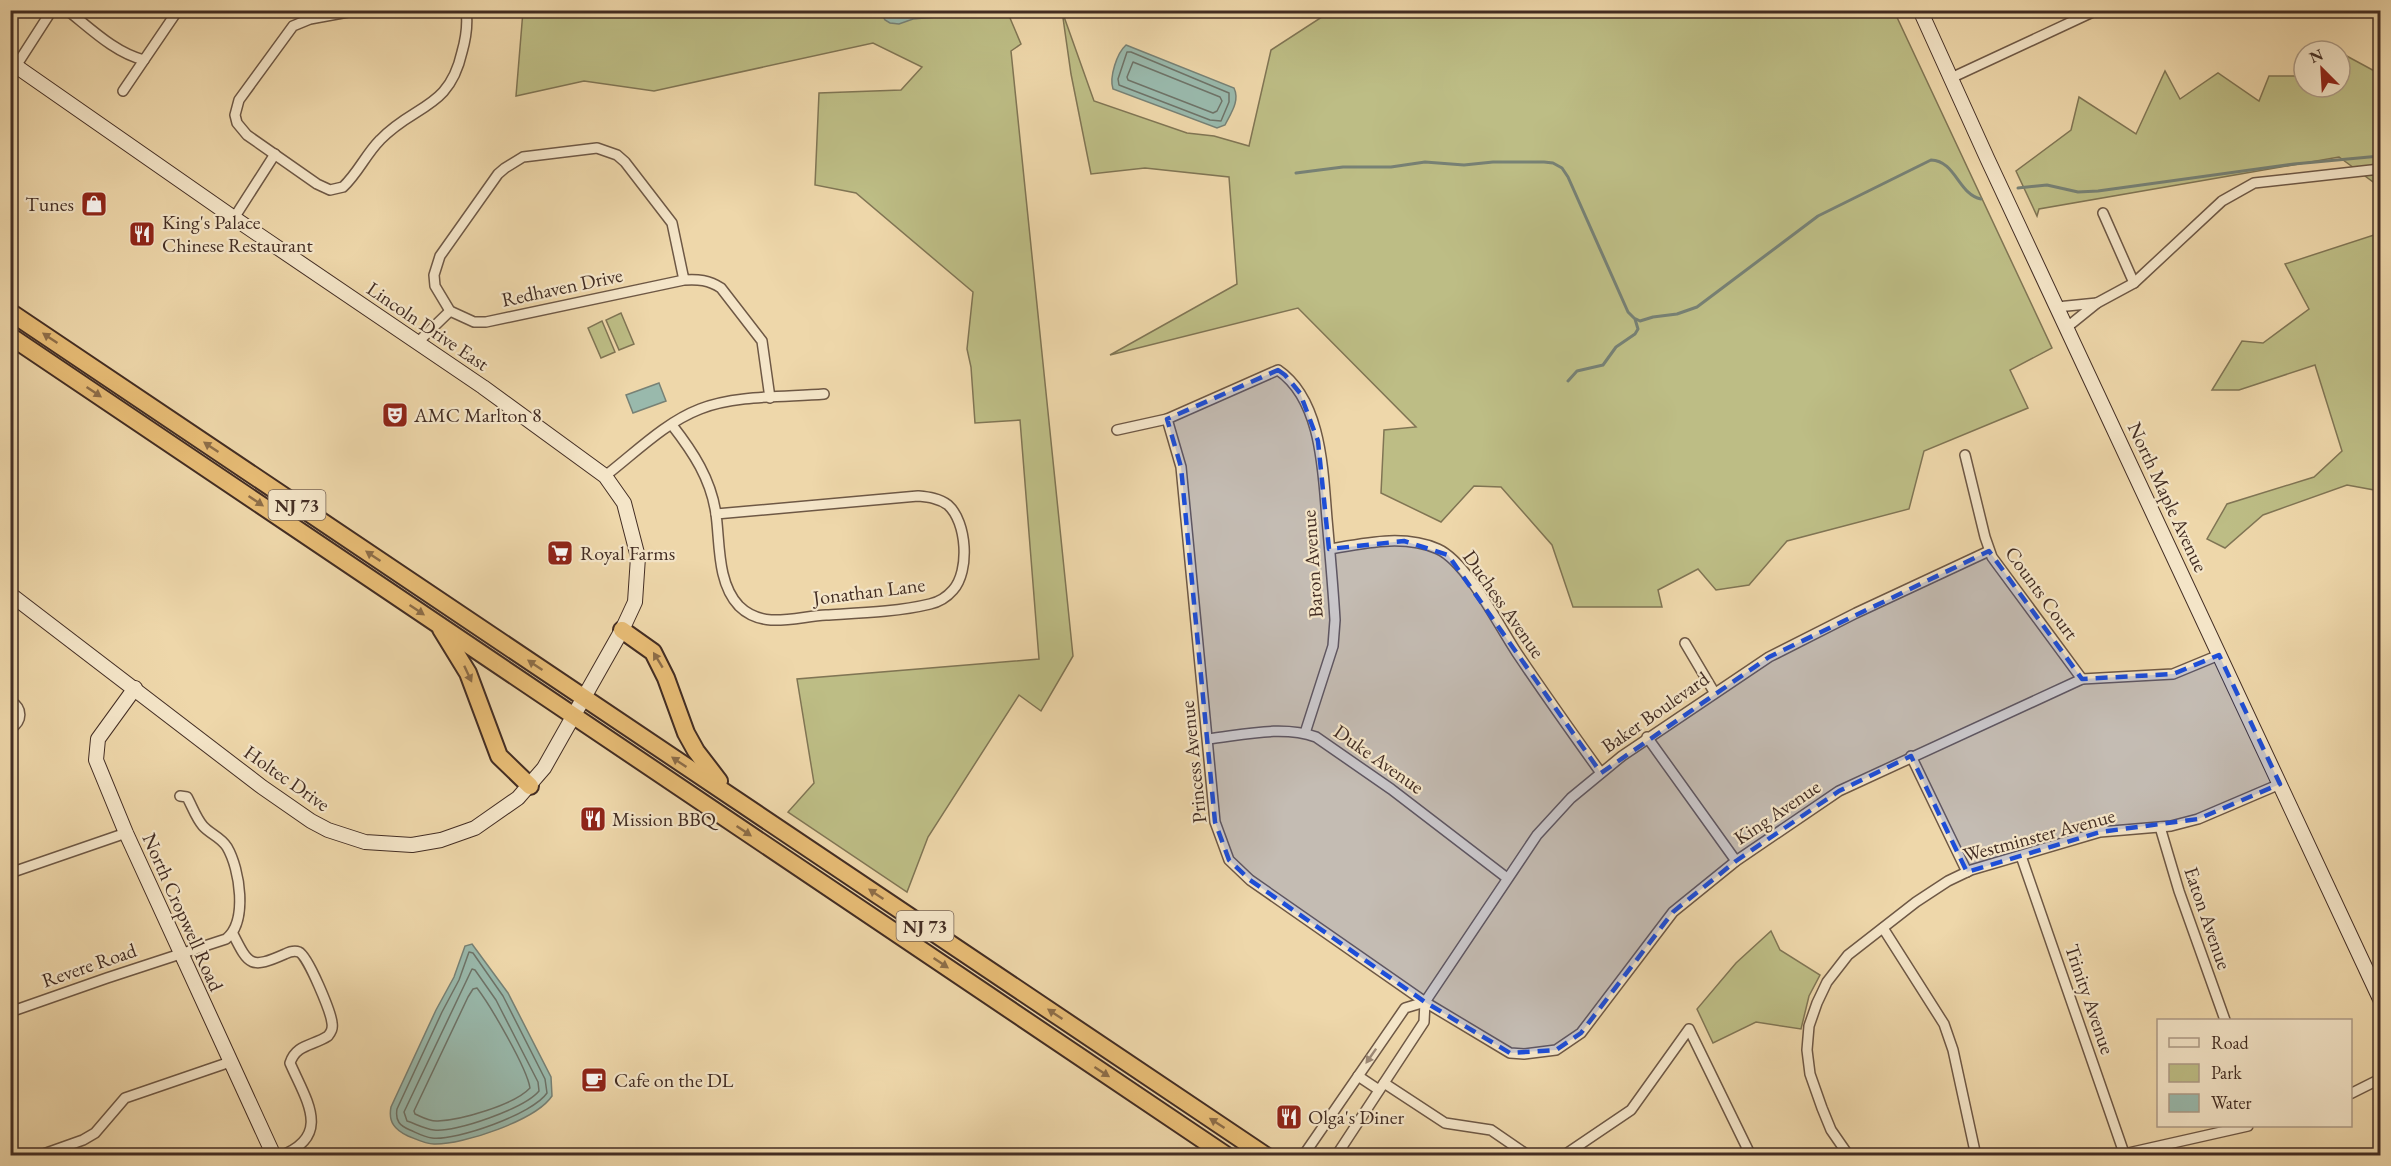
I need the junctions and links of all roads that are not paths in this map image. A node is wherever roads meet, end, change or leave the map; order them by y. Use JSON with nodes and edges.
{"nodes":[{"id":1,"x":52,"y":10,"type":"edge"},
{"id":2,"x":67,"y":10,"type":"edge"},
{"id":3,"x":178,"y":10,"type":"edge"},
{"id":4,"x":359,"y":10,"type":"edge"},
{"id":5,"x":466,"y":10,"type":"edge"},
{"id":6,"x":1920,"y":10,"type":"edge"},
{"id":7,"x":2097,"y":10,"type":"edge"},
{"id":8,"x":144,"y":60,"type":"junction"},
{"id":9,"x":13,"y":64,"type":"edge"},
{"id":10,"x":1951,"y":78,"type":"junction"},
{"id":11,"x":123,"y":91,"type":"dead end"},
{"id":12,"x":275,"y":154,"type":"junction"},
{"id":13,"x":2380,"y":169,"type":"edge"},
{"id":14,"x":2103,"y":213,"type":"dead end"},
{"id":15,"x":234,"y":218,"type":"junction"},
{"id":16,"x":684,"y":280,"type":"junction"},
{"id":17,"x":2134,"y":283,"type":"junction"},
{"id":18,"x":2097,"y":303,"type":"junction"},
{"id":19,"x":2057,"y":307,"type":"junction"},
{"id":20,"x":450,"y":311,"type":"junction"},
{"id":21,"x":10,"y":312,"type":"edge"},
{"id":22,"x":2066,"y":328,"type":"junction"},
{"id":23,"x":10,"y":336,"type":"edge"},
{"id":24,"x":417,"y":343,"type":"junction"},
{"id":25,"x":824,"y":394,"type":"dead end"},
{"id":26,"x":770,"y":398,"type":"junction"},
{"id":27,"x":1167,"y":419,"type":"junction"},
{"id":28,"x":672,"y":425,"type":"junction"},
{"id":29,"x":1117,"y":430,"type":"dead end"},
{"id":30,"x":1965,"y":455,"type":"dead end"},
{"id":31,"x":605,"y":476,"type":"junction"},
{"id":32,"x":716,"y":514,"type":"junction"},
{"id":33,"x":1330,"y":549,"type":"junction"},
{"id":34,"x":1989,"y":550,"type":"junction"},
{"id":35,"x":10,"y":594,"type":"edge"},
{"id":36,"x":438,"y":624,"type":"junction"},
{"id":37,"x":622,"y":630,"type":"junction"},
{"id":38,"x":1685,"y":643,"type":"dead end"},
{"id":39,"x":2219,"y":655,"type":"junction"},
{"id":40,"x":2082,"y":679,"type":"junction"},
{"id":41,"x":135,"y":688,"type":"junction"},
{"id":42,"x":1714,"y":692,"type":"junction"},
{"id":43,"x":584,"y":697,"type":"junction"},
{"id":44,"x":10,"y":700,"type":"edge"},
{"id":45,"x":574,"y":716,"type":"junction"},
{"id":46,"x":10,"y":729,"type":"edge"},
{"id":47,"x":1305,"y":733,"type":"junction"},
{"id":48,"x":1647,"y":737,"type":"junction"},
{"id":49,"x":1208,"y":739,"type":"junction"},
{"id":50,"x":1911,"y":756,"type":"junction"},
{"id":51,"x":1601,"y":773,"type":"junction"},
{"id":52,"x":2280,"y":784,"type":"junction"},
{"id":53,"x":530,"y":786,"type":"junction"},
{"id":54,"x":180,"y":796,"type":"dead end"},
{"id":55,"x":756,"y":813,"type":"junction"},
{"id":56,"x":2160,"y":827,"type":"junction"},
{"id":57,"x":126,"y":833,"type":"junction"},
{"id":58,"x":2021,"y":856,"type":"junction"},
{"id":59,"x":1736,"y":861,"type":"junction"},
{"id":60,"x":1967,"y":872,"type":"junction"},
{"id":61,"x":10,"y":873,"type":"edge"},
{"id":62,"x":1507,"y":878,"type":"junction"},
{"id":63,"x":1883,"y":928,"type":"junction"},
{"id":64,"x":233,"y":934,"type":"junction"},
{"id":65,"x":181,"y":954,"type":"junction"},
{"id":66,"x":2380,"y":999,"type":"edge"},
{"id":67,"x":1425,"y":1002,"type":"junction"},
{"id":68,"x":10,"y":1012,"type":"edge"},
{"id":69,"x":2225,"y":1019,"type":"edge"},
{"id":70,"x":230,"y":1062,"type":"junction"},
{"id":71,"x":1358,"y":1076,"type":"junction"},
{"id":72,"x":2380,"y":1079,"type":"edge"},
{"id":73,"x":1382,"y":1087,"type":"junction"},
{"id":74,"x":2352,"y":1093,"type":"edge"},
{"id":75,"x":2239,"y":1127,"type":"edge"},
{"id":76,"x":1212,"y":1146,"type":"junction"},
{"id":77,"x":2119,"y":1154,"type":"edge"},
{"id":78,"x":38,"y":1155,"type":"edge"},
{"id":79,"x":274,"y":1155,"type":"edge"},
{"id":80,"x":280,"y":1155,"type":"edge"},
{"id":81,"x":1227,"y":1155,"type":"edge"},
{"id":82,"x":1245,"y":1155,"type":"edge"},
{"id":83,"x":1266,"y":1155,"type":"edge"},
{"id":84,"x":1303,"y":1155,"type":"edge"},
{"id":85,"x":1336,"y":1155,"type":"edge"},
{"id":86,"x":1529,"y":1155,"type":"edge"},
{"id":87,"x":1563,"y":1155,"type":"edge"},
{"id":88,"x":1751,"y":1155,"type":"edge"},
{"id":89,"x":1849,"y":1155,"type":"edge"},
{"id":90,"x":1976,"y":1155,"type":"edge"}],
"edges":[{"from":1,"to":9,"type":"street"},
{"from":2,"to":8,"type":"street"},
{"from":3,"to":8,"type":"street"},
{"from":4,"to":12,"type":"street"},
{"from":5,"to":12,"type":"street"},
{"from":6,"to":10,"type":"street","name":"North Maple Avenue"},
{"from":7,"to":10,"type":"street"},
{"from":8,"to":11,"type":"street"},
{"from":9,"to":15,"type":"street","name":"Lincoln Drive East"},
{"from":10,"to":19,"type":"street","name":"North Maple Avenue"},
{"from":12,"to":15,"type":"street"},
{"from":13,"to":17,"type":"street"},
{"from":14,"to":17,"type":"street"},
{"from":15,"to":24,"type":"street","name":"Lincoln Drive East"},
{"from":16,"to":20,"type":"street","name":"Redhaven Drive"},
{"from":16,"to":20,"type":"street"},
{"from":16,"to":26,"type":"street","name":"Redhaven Drive"},
{"from":17,"to":18,"type":"street"},
{"from":18,"to":19,"type":"street"},
{"from":18,"to":22,"type":"street"},
{"from":19,"to":22,"type":"street","name":"North Maple Avenue"},
{"from":20,"to":24,"type":"street"},
{"from":43,"to":21,"type":"highway","number":"NJ 73","one_way":true},
{"from":22,"to":39,"type":"street","name":"North Maple Avenue"},
{"from":23,"to":36,"type":"highway","number":"NJ 73","one_way":true},
{"from":24,"to":31,"type":"street","name":"Lincoln Drive East"},
{"from":25,"to":26,"type":"street"},
{"from":26,"to":28,"type":"street"},
{"from":27,"to":29,"type":"street"},
{"from":27,"to":33,"type":"street","name":"Baron Avenue"},
{"from":27,"to":49,"type":"street","name":"Princess Avenue"},
{"from":28,"to":31,"type":"street"},
{"from":28,"to":32,"type":"street","name":"Jonathan Lane"},
{"from":30,"to":34,"type":"street","name":"Counts Court"},
{"from":31,"to":37,"type":"street","name":"Lincoln Drive East"},
{"from":32,"to":32,"type":"street","name":"Jonathan Lane"},
{"from":33,"to":47,"type":"street","name":"Baron Avenue"},
{"from":33,"to":51,"type":"street","name":"Duchess Avenue"},
{"from":34,"to":40,"type":"street","name":"Counts Court"},
{"from":34,"to":42,"type":"street","name":"Baker Boulevard"},
{"from":35,"to":41,"type":"street","name":"Holtec Drive"},
{"from":36,"to":45,"type":"highway","number":"NJ 73"},
{"from":36,"to":53,"type":"highway","one_way":true},
{"from":37,"to":43,"type":"street","name":"Lincoln Drive East"},
{"from":55,"to":37,"type":"highway","one_way":true},
{"from":38,"to":42,"type":"street"},
{"from":39,"to":40,"type":"street","name":"King Avenue"},
{"from":39,"to":52,"type":"street","name":"North Maple Avenue"},
{"from":40,"to":50,"type":"street","name":"King Avenue"},
{"from":41,"to":53,"type":"street","name":"Holtec Drive"},
{"from":41,"to":57,"type":"street","name":"North Cropwell Road"},
{"from":42,"to":48,"type":"street","name":"Baker Boulevard"},
{"from":43,"to":45,"type":"street","name":"Lincoln Drive East"},
{"from":55,"to":43,"type":"highway","number":"NJ 73","one_way":true},
{"from":44,"to":46,"type":"street"},
{"from":45,"to":53,"type":"street","name":"Holtec Drive"},
{"from":45,"to":76,"type":"highway","number":"NJ 73","one_way":true},
{"from":47,"to":49,"type":"street","name":"Duke Avenue"},
{"from":47,"to":62,"type":"street","name":"Duke Avenue"},
{"from":48,"to":51,"type":"street","name":"Baker Boulevard"},
{"from":48,"to":59,"type":"street"},
{"from":49,"to":67,"type":"street","name":"Princess Avenue"},
{"from":50,"to":59,"type":"street","name":"King Avenue"},
{"from":50,"to":60,"type":"street"},
{"from":51,"to":62,"type":"street","name":"Baker Boulevard"},
{"from":52,"to":56,"type":"street","name":"Westminster Avenue"},
{"from":52,"to":66,"type":"street","name":"North Maple Avenue"},
{"from":54,"to":64,"type":"street"},
{"from":83,"to":55,"type":"highway","number":"NJ 73","one_way":true},
{"from":56,"to":58,"type":"street","name":"Westminster Avenue"},
{"from":56,"to":69,"type":"street","name":"Eaton Avenue"},
{"from":57,"to":61,"type":"street"},
{"from":57,"to":65,"type":"street","name":"North Cropwell Road"},
{"from":58,"to":60,"type":"street","name":"Westminster Avenue"},
{"from":58,"to":77,"type":"street","name":"Trinity Avenue"},
{"from":59,"to":67,"type":"street","name":"King Avenue"},
{"from":60,"to":63,"type":"street","name":"Westminster Avenue"},
{"from":62,"to":67,"type":"street","name":"Baker Boulevard"},
{"from":63,"to":89,"type":"street","name":"Westminster Avenue"},
{"from":63,"to":90,"type":"street"},
{"from":64,"to":65,"type":"street","name":"Revere Road"},
{"from":64,"to":80,"type":"street"},
{"from":65,"to":68,"type":"street","name":"Revere Road"},
{"from":65,"to":70,"type":"street","name":"North Cropwell Road"},
{"from":67,"to":71,"type":"street","name":"Baker Boulevard","one_way":true},
{"from":67,"to":73,"type":"street","name":"Baker Boulevard"},
{"from":70,"to":78,"type":"street"},
{"from":70,"to":79,"type":"street","name":"North Cropwell Road"},
{"from":71,"to":73,"type":"street"},
{"from":71,"to":84,"type":"street","name":"Baker Boulevard"},
{"from":72,"to":74,"type":"street"},
{"from":73,"to":85,"type":"street","name":"Baker Boulevard"},
{"from":73,"to":86,"type":"street"},
{"from":75,"to":77,"type":"street"},
{"from":76,"to":81,"type":"highway","number":"NJ 73"},
{"from":76,"to":82,"type":"highway"},
{"from":87,"to":88,"type":"street"}]}
